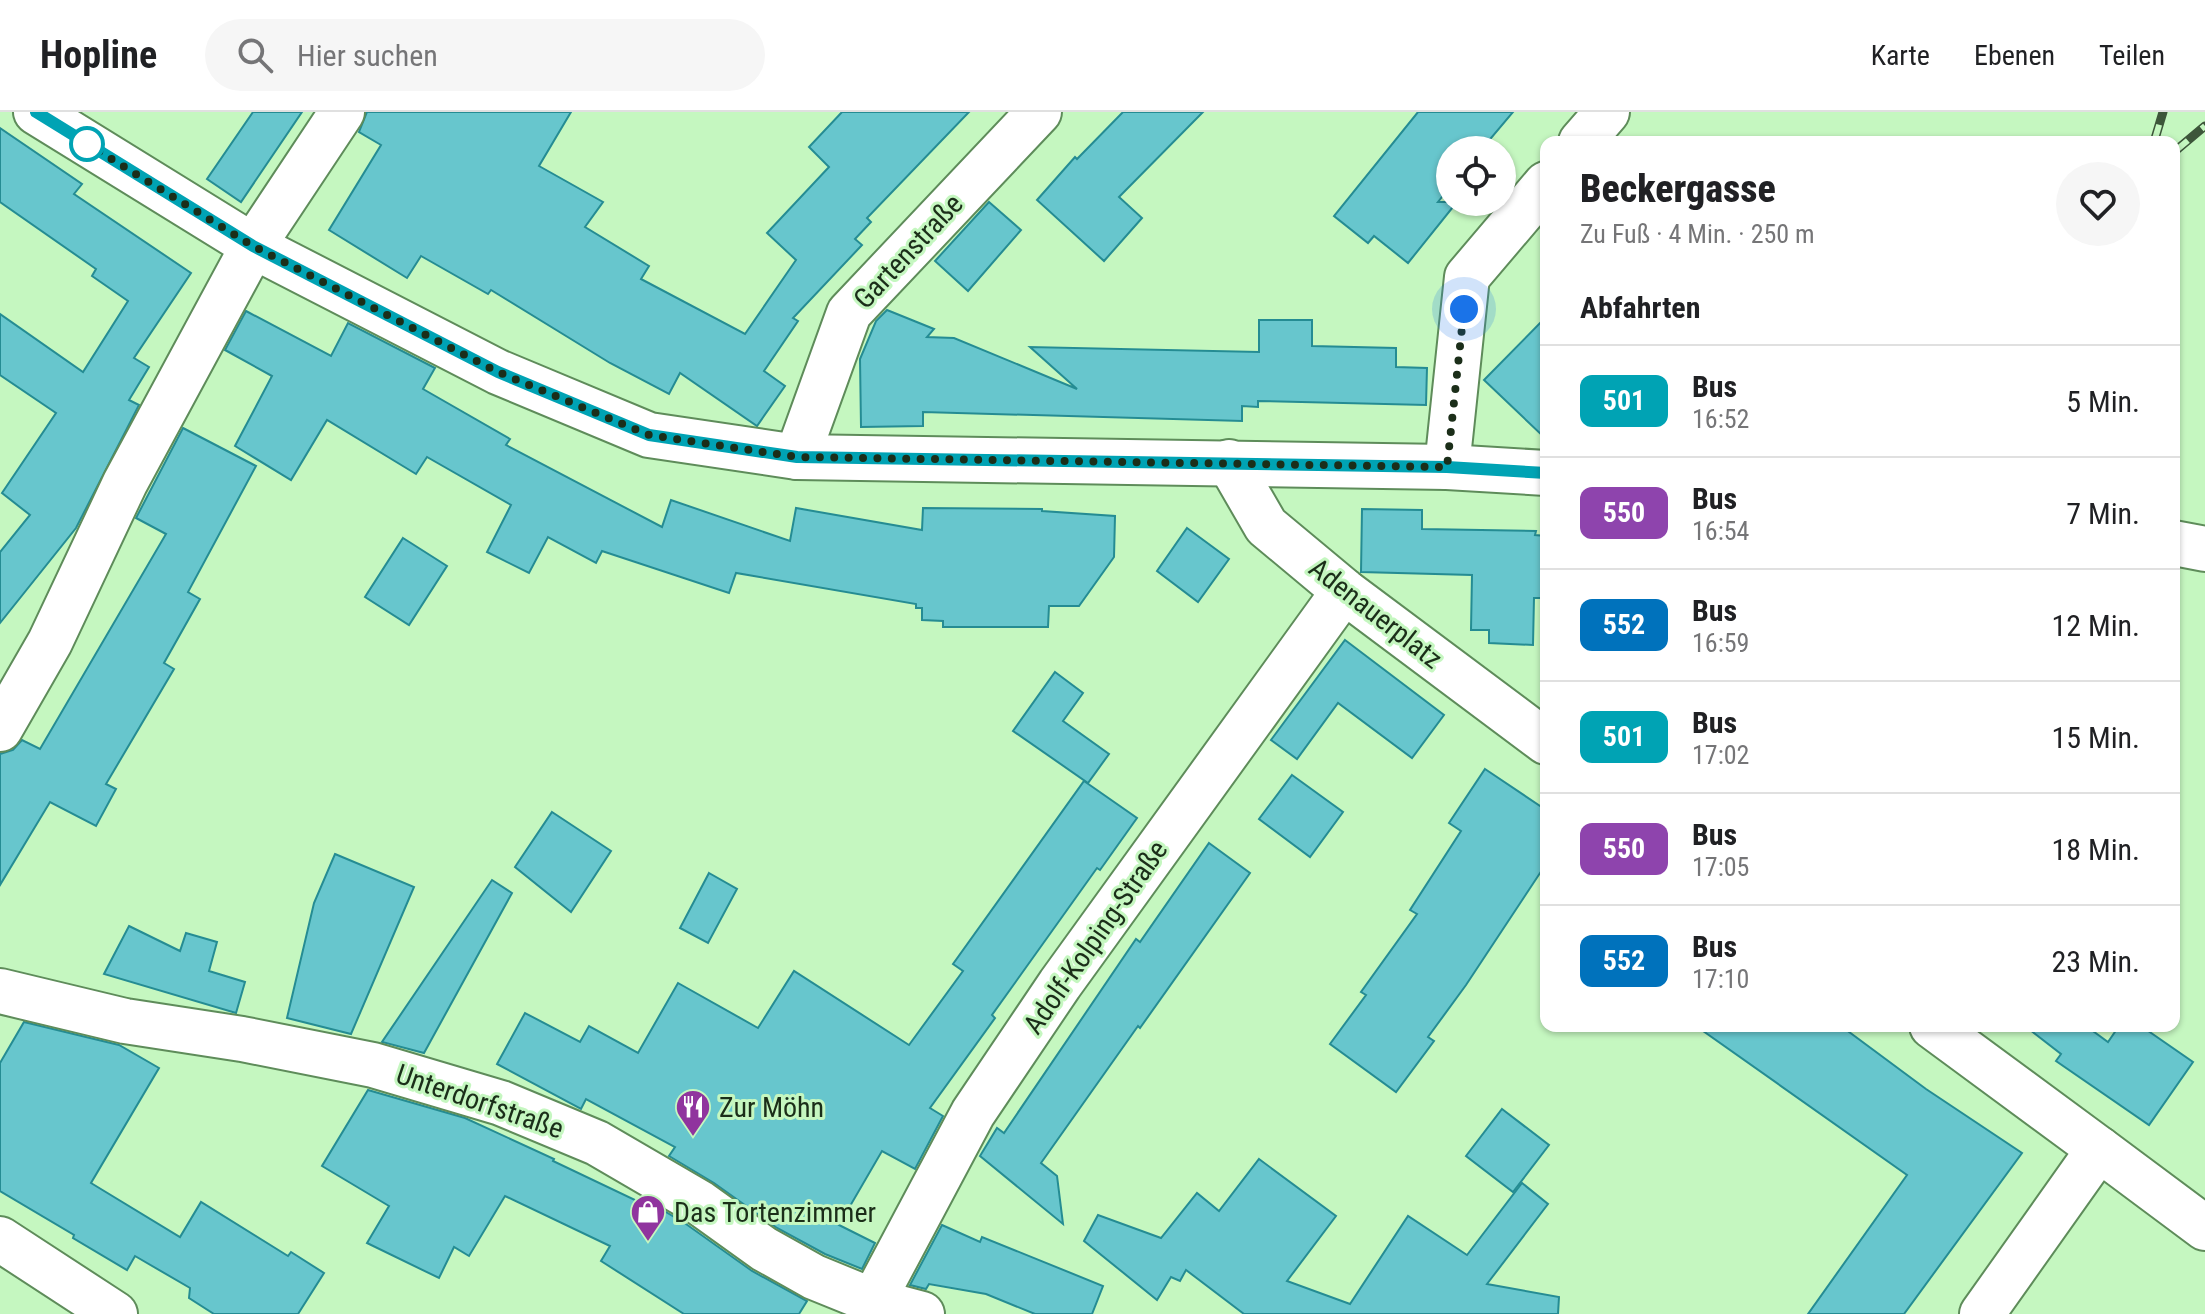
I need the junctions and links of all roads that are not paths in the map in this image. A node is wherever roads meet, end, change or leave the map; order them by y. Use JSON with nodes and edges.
{"nodes":[{"id":1,"x":36,"y":112,"type":"edge"},
{"id":2,"x":342,"y":112,"type":"edge"},
{"id":3,"x":1039,"y":112,"type":"edge"},
{"id":4,"x":1607,"y":112,"type":"edge"},
{"id":5,"x":1586,"y":136,"type":"edge"},
{"id":6,"x":1540,"y":191,"type":"edge"},
{"id":7,"x":253,"y":246,"type":"junction"},
{"id":8,"x":797,"y":457,"type":"junction"},
{"id":9,"x":1229,"y":462,"type":"junction"},
{"id":10,"x":1447,"y":467,"type":"junction"},
{"id":11,"x":1540,"y":473,"type":"edge"},
{"id":12,"x":2180,"y":544,"type":"edge"},
{"id":13,"x":2205,"y":549,"type":"edge"},
{"id":14,"x":1344,"y":591,"type":"junction"},
{"id":15,"x":0,"y":729,"type":"edge"},
{"id":16,"x":1540,"y":738,"type":"edge"},
{"id":17,"x":0,"y":991,"type":"edge"},
{"id":18,"x":1940,"y":1032,"type":"edge"},
{"id":19,"x":2099,"y":1149,"type":"junction"},
{"id":20,"x":2205,"y":1228,"type":"edge"},
{"id":21,"x":0,"y":1239,"type":"edge"},
{"id":22,"x":873,"y":1301,"type":"junction"},
{"id":23,"x":115,"y":1314,"type":"edge"},
{"id":24,"x":922,"y":1314,"type":"edge"},
{"id":25,"x":1982,"y":1314,"type":"edge"}],
"edges":[{"from":1,"to":7,"type":"street"},
{"from":2,"to":7,"type":"street"},
{"from":3,"to":8,"type":"street","name":"Gartenstraße"},
{"from":4,"to":5,"type":"street"},
{"from":6,"to":10,"type":"street"},
{"from":7,"to":8,"type":"street"},
{"from":7,"to":15,"type":"street"},
{"from":8,"to":9,"type":"street"},
{"from":9,"to":10,"type":"street"},
{"from":9,"to":14,"type":"street","name":"Adenauerplatz"},
{"from":10,"to":11,"type":"street"},
{"from":12,"to":13,"type":"street"},
{"from":14,"to":16,"type":"street","name":"Adenauerplatz"},
{"from":14,"to":22,"type":"street","name":"Adolf-Kolping-Straße"},
{"from":17,"to":22,"type":"street","name":"Unterdorfstraße"},
{"from":18,"to":19,"type":"street"},
{"from":19,"to":20,"type":"street"},
{"from":19,"to":25,"type":"street"},
{"from":21,"to":23,"type":"street"},
{"from":22,"to":24,"type":"street","name":"Unterdorfstraße"}]}
